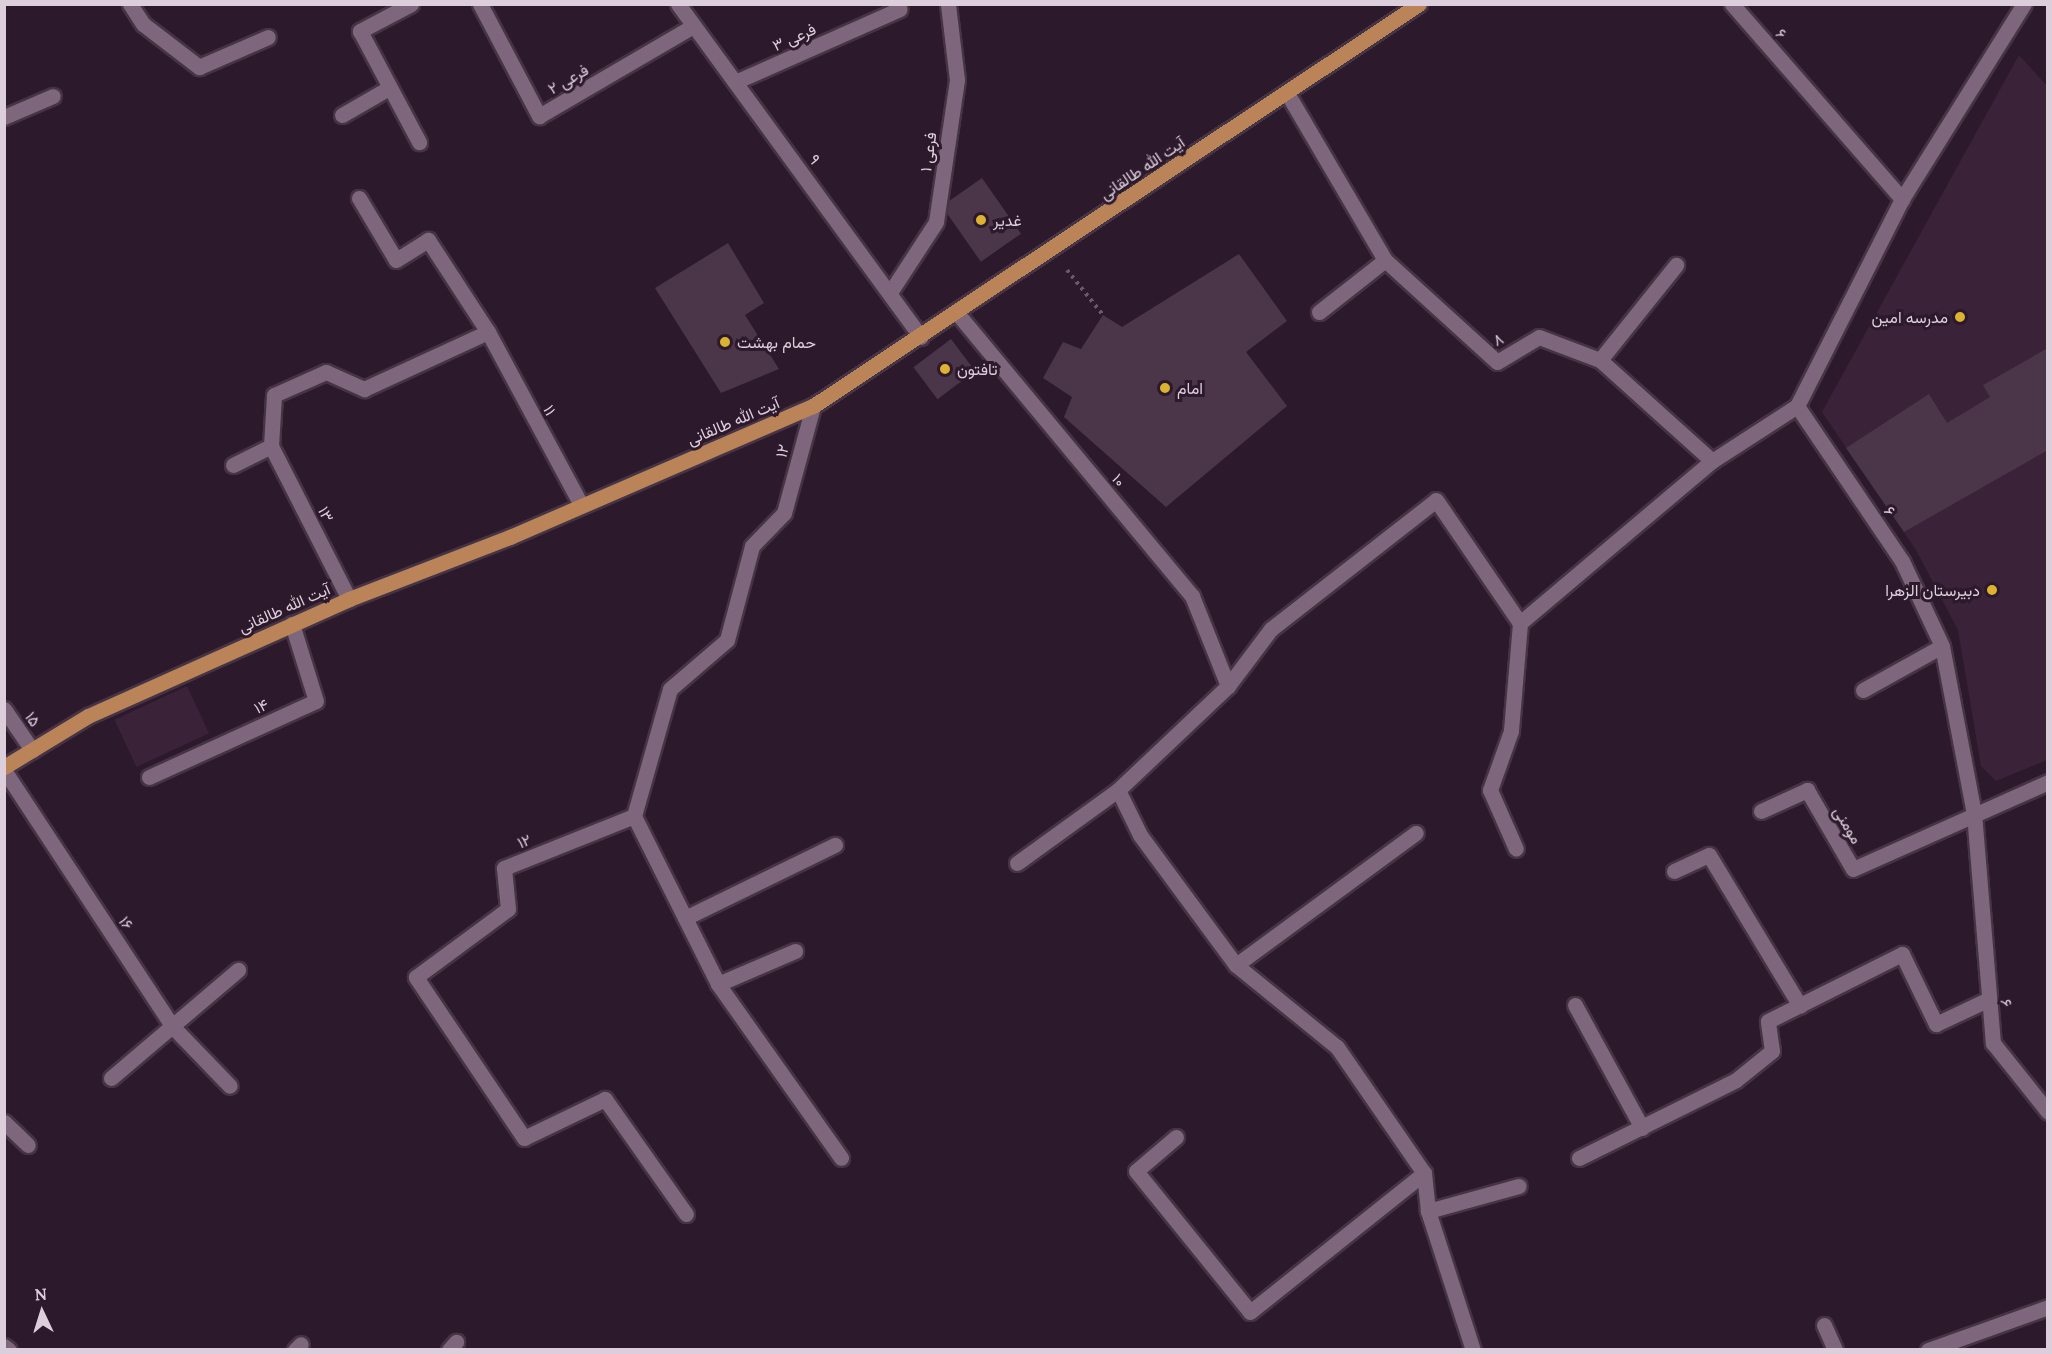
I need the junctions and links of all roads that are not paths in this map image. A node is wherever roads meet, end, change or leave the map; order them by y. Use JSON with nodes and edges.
{"nodes":[{"id":1,"x":130,"y":4,"type":"edge"},
{"id":2,"x":411,"y":4,"type":"edge"},
{"id":3,"x":480,"y":4,"type":"edge"},
{"id":4,"x":678,"y":4,"type":"edge"},
{"id":5,"x":948,"y":4,"type":"edge"},
{"id":6,"x":1419,"y":4,"type":"edge"},
{"id":7,"x":1732,"y":4,"type":"edge"},
{"id":8,"x":2024,"y":4,"type":"edge"},
{"id":9,"x":902,"y":6,"type":"edge"},
{"id":10,"x":693,"y":26,"type":"junction"},
{"id":11,"x":268,"y":37,"type":"dead end"},
{"id":12,"x":735,"y":82,"type":"junction"},
{"id":13,"x":389,"y":88,"type":"junction"},
{"id":14,"x":1287,"y":93,"type":"junction"},
{"id":15,"x":53,"y":96,"type":"dead end"},
{"id":16,"x":342,"y":115,"type":"dead end"},
{"id":17,"x":4,"y":117,"type":"edge"},
{"id":18,"x":419,"y":142,"type":"dead end"},
{"id":19,"x":359,"y":198,"type":"dead end"},
{"id":20,"x":1902,"y":199,"type":"junction"},
{"id":21,"x":1385,"y":260,"type":"junction"},
{"id":22,"x":1676,"y":265,"type":"dead end"},
{"id":23,"x":891,"y":291,"type":"junction"},
{"id":24,"x":1319,"y":312,"type":"dead end"},
{"id":25,"x":957,"y":313,"type":"junction"},
{"id":26,"x":488,"y":332,"type":"junction"},
{"id":27,"x":921,"y":337,"type":"junction"},
{"id":28,"x":1600,"y":360,"type":"junction"},
{"id":29,"x":813,"y":406,"type":"junction"},
{"id":30,"x":1797,"y":406,"type":"junction"},
{"id":31,"x":271,"y":446,"type":"junction"},
{"id":32,"x":1712,"y":461,"type":"junction"},
{"id":33,"x":233,"y":465,"type":"dead end"},
{"id":34,"x":581,"y":505,"type":"junction"},
{"id":35,"x":349,"y":599,"type":"junction"},
{"id":36,"x":1520,"y":623,"type":"junction"},
{"id":37,"x":292,"y":624,"type":"junction"},
{"id":38,"x":1942,"y":646,"type":"junction"},
{"id":39,"x":1228,"y":686,"type":"junction"},
{"id":40,"x":1863,"y":690,"type":"dead end"},
{"id":41,"x":4,"y":709,"type":"edge"},
{"id":42,"x":32,"y":750,"type":"junction"},
{"id":43,"x":4,"y":769,"type":"edge"},
{"id":44,"x":149,"y":777,"type":"dead end"},
{"id":45,"x":2048,"y":782,"type":"edge"},
{"id":46,"x":1118,"y":790,"type":"junction"},
{"id":47,"x":1761,"y":811,"type":"dead end"},
{"id":48,"x":1974,"y":813,"type":"junction"},
{"id":49,"x":634,"y":816,"type":"junction"},
{"id":50,"x":1416,"y":833,"type":"dead end"},
{"id":51,"x":835,"y":845,"type":"dead end"},
{"id":52,"x":1516,"y":849,"type":"dead end"},
{"id":53,"x":1017,"y":863,"type":"dead end"},
{"id":54,"x":1674,"y":871,"type":"dead end"},
{"id":55,"x":685,"y":918,"type":"junction"},
{"id":56,"x":795,"y":951,"type":"dead end"},
{"id":57,"x":1236,"y":965,"type":"junction"},
{"id":58,"x":238,"y":970,"type":"dead end"},
{"id":59,"x":718,"y":984,"type":"junction"},
{"id":60,"x":1987,"y":1000,"type":"junction"},
{"id":61,"x":1575,"y":1005,"type":"dead end"},
{"id":62,"x":1800,"y":1006,"type":"junction"},
{"id":63,"x":172,"y":1026,"type":"junction"},
{"id":64,"x":111,"y":1078,"type":"dead end"},
{"id":65,"x":230,"y":1086,"type":"dead end"},
{"id":66,"x":2048,"y":1112,"type":"edge"},
{"id":67,"x":4,"y":1122,"type":"edge"},
{"id":68,"x":1642,"y":1128,"type":"junction"},
{"id":69,"x":1176,"y":1137,"type":"dead end"},
{"id":70,"x":28,"y":1145,"type":"dead end"},
{"id":71,"x":841,"y":1158,"type":"dead end"},
{"id":72,"x":1579,"y":1158,"type":"dead end"},
{"id":73,"x":1424,"y":1173,"type":"junction"},
{"id":74,"x":1519,"y":1186,"type":"dead end"},
{"id":75,"x":1428,"y":1211,"type":"junction"},
{"id":76,"x":686,"y":1214,"type":"dead end"},
{"id":77,"x":2048,"y":1306,"type":"edge"},
{"id":78,"x":1824,"y":1325,"type":"dead end"},
{"id":79,"x":4,"y":1346,"type":"edge"},
{"id":80,"x":9,"y":1350,"type":"edge"},
{"id":81,"x":1473,"y":1350,"type":"edge"},
{"id":82,"x":1835,"y":1350,"type":"edge"},
{"id":83,"x":1928,"y":1350,"type":"edge"}],
"edges":[{"from":1,"to":11,"type":"street"},
{"from":2,"to":13,"type":"street"},
{"from":3,"to":10,"type":"street","name":"فرعی ۲"},
{"from":4,"to":10,"type":"street","name":"۹"},
{"from":5,"to":23,"type":"street","name":"فرعی ۱"},
{"from":6,"to":14,"type":"main road","name":"آیت الله طالقانی"},
{"from":7,"to":20,"type":"street","name":"۶"},
{"from":8,"to":20,"type":"street"},
{"from":9,"to":12,"type":"street","name":"فرعی ۳"},
{"from":10,"to":12,"type":"street","name":"۹"},
{"from":12,"to":23,"type":"street","name":"۹"},
{"from":13,"to":16,"type":"street"},
{"from":13,"to":18,"type":"street"},
{"from":14,"to":21,"type":"street","name":"۸"},
{"from":14,"to":25,"type":"main road","name":"آیت الله طالقانی"},
{"from":15,"to":17,"type":"street"},
{"from":19,"to":26,"type":"street","name":"۱۱"},
{"from":20,"to":30,"type":"street"},
{"from":21,"to":24,"type":"street"},
{"from":21,"to":28,"type":"street","name":"۸"},
{"from":22,"to":28,"type":"street"},
{"from":23,"to":27,"type":"street","name":"۹"},
{"from":25,"to":27,"type":"main road","name":"آیت الله طالقانی"},
{"from":25,"to":39,"type":"street","name":"۱۰"},
{"from":26,"to":31,"type":"street"},
{"from":26,"to":34,"type":"street","name":"۱۱"},
{"from":27,"to":29,"type":"main road","name":"آیت الله طالقانی"},
{"from":28,"to":32,"type":"street","name":"۸"},
{"from":29,"to":34,"type":"main road","name":"آیت الله طالقانی"},
{"from":29,"to":49,"type":"street","name":"۱۲"},
{"from":30,"to":32,"type":"street"},
{"from":30,"to":38,"type":"street","name":"۶"},
{"from":31,"to":33,"type":"street"},
{"from":31,"to":35,"type":"street","name":"۱۳"},
{"from":32,"to":36,"type":"street"},
{"from":34,"to":35,"type":"main road","name":"آیت الله طالقانی"},
{"from":35,"to":37,"type":"main road","name":"آیت الله طالقانی"},
{"from":36,"to":39,"type":"street"},
{"from":36,"to":52,"type":"street"},
{"from":37,"to":42,"type":"main road","name":"آیت الله طالقانی"},
{"from":37,"to":44,"type":"street","name":"۱۴"},
{"from":38,"to":40,"type":"street"},
{"from":38,"to":48,"type":"street","name":"۶"},
{"from":39,"to":46,"type":"street"},
{"from":41,"to":42,"type":"street","name":"۱۵"},
{"from":42,"to":43,"type":"main road","name":"آیت الله طالقانی"},
{"from":43,"to":63,"type":"street","name":"۱۶"},
{"from":45,"to":48,"type":"street"},
{"from":46,"to":53,"type":"street"},
{"from":46,"to":57,"type":"street"},
{"from":47,"to":48,"type":"street","name":"مومنی"},
{"from":48,"to":60,"type":"street","name":"۶"},
{"from":49,"to":55,"type":"street"},
{"from":49,"to":76,"type":"street","name":"۱۲"},
{"from":50,"to":57,"type":"street"},
{"from":51,"to":55,"type":"street"},
{"from":54,"to":62,"type":"street"},
{"from":55,"to":59,"type":"street"},
{"from":56,"to":59,"type":"street"},
{"from":57,"to":73,"type":"street"},
{"from":58,"to":63,"type":"street"},
{"from":59,"to":71,"type":"street"},
{"from":60,"to":62,"type":"street"},
{"from":60,"to":66,"type":"street","name":"۶"},
{"from":61,"to":68,"type":"street"},
{"from":62,"to":68,"type":"street"},
{"from":63,"to":64,"type":"street"},
{"from":63,"to":65,"type":"street","name":"۱۶"},
{"from":67,"to":70,"type":"street"},
{"from":68,"to":72,"type":"street"},
{"from":69,"to":73,"type":"street"},
{"from":73,"to":75,"type":"street"},
{"from":74,"to":75,"type":"street"},
{"from":75,"to":81,"type":"street"},
{"from":77,"to":83,"type":"street"},
{"from":78,"to":82,"type":"street"},
{"from":79,"to":80,"type":"street"}]}
